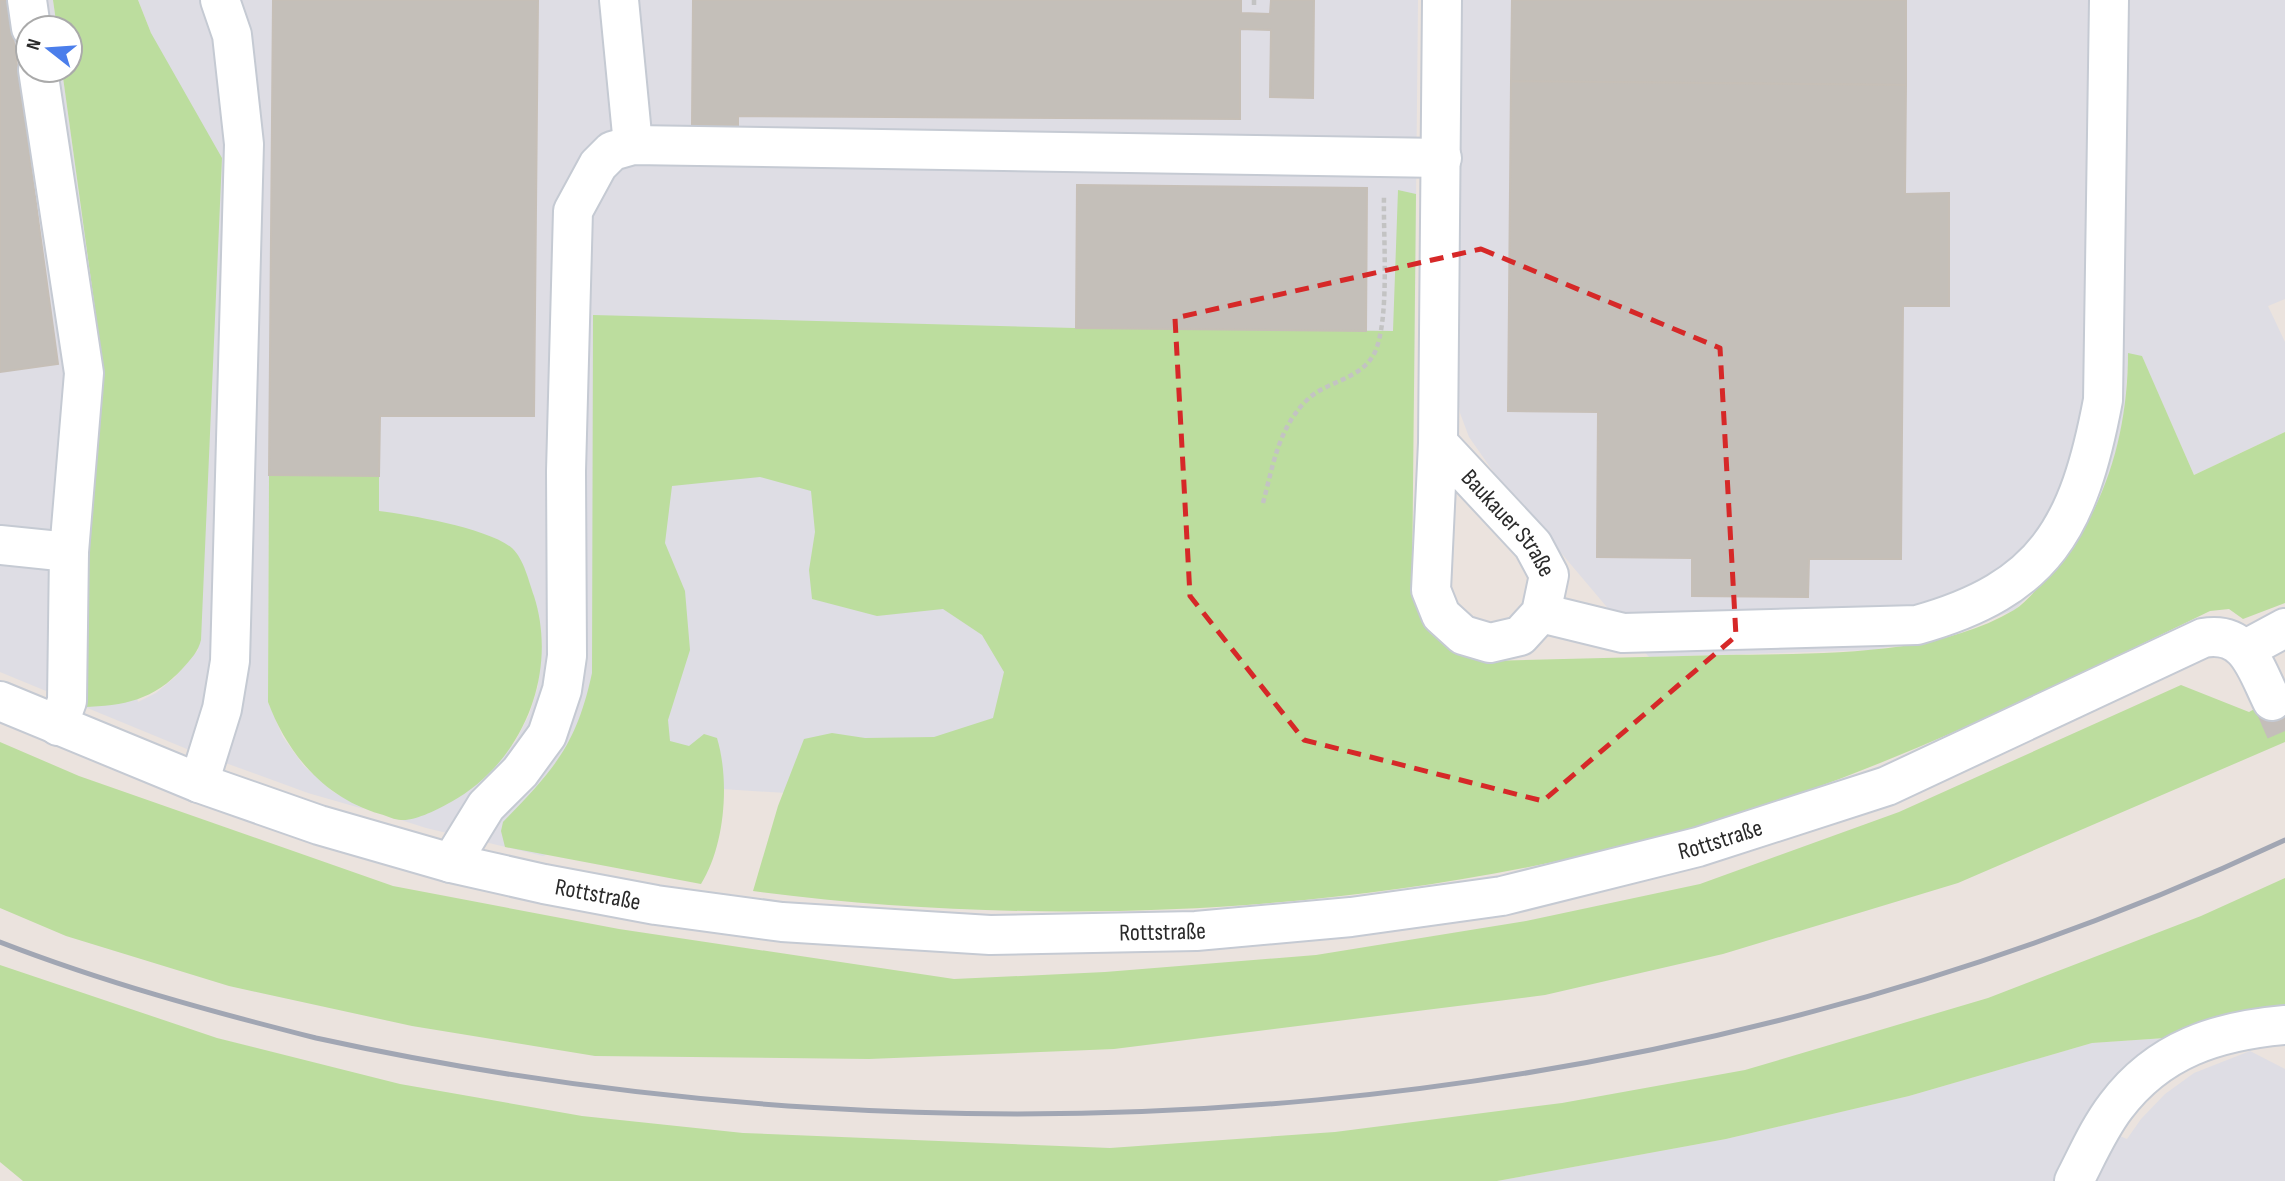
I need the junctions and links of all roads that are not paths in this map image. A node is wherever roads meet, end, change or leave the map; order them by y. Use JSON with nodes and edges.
{"nodes":[{"id":1,"x":220,"y":0,"type":"edge"},
{"id":2,"x":619,"y":0,"type":"edge"},
{"id":3,"x":1442,"y":0,"type":"edge"},
{"id":4,"x":2109,"y":0,"type":"edge"},
{"id":5,"x":40,"y":84,"type":"edge"},
{"id":6,"x":633,"y":145,"type":"junction"},
{"id":7,"x":1442,"y":158,"type":"junction"},
{"id":8,"x":1438,"y":443,"type":"junction"},
{"id":9,"x":0,"y":545,"type":"edge"},
{"id":10,"x":69,"y":552,"type":"junction"},
{"id":11,"x":1541,"y":613,"type":"junction"},
{"id":12,"x":2285,"y":628,"type":"edge"},
{"id":13,"x":2245,"y":649,"type":"junction"},
{"id":14,"x":0,"y":701,"type":"edge"},
{"id":15,"x":2272,"y":701,"type":"tunnel mouth"},
{"id":16,"x":58,"y":726,"type":"junction"},
{"id":17,"x":200,"y":783,"type":"junction"},
{"id":18,"x":451,"y":863,"type":"junction"},
{"id":19,"x":2285,"y":1025,"type":"edge"},
{"id":20,"x":2074,"y":1181,"type":"edge"}],
"edges":[{"from":1,"to":17,"type":"street"},
{"from":2,"to":6,"type":"street"},
{"from":3,"to":7,"type":"street","name":"Baukauer Straße"},
{"from":4,"to":11,"type":"street"},
{"from":5,"to":10,"type":"street"},
{"from":6,"to":7,"type":"street"},
{"from":6,"to":18,"type":"street"},
{"from":7,"to":8,"type":"street","name":"Baukauer Straße"},
{"from":8,"to":11,"type":"street","name":"Baukauer Straße"},
{"from":8,"to":11,"type":"street","name":"Baukauer Straße"},
{"from":9,"to":10,"type":"street"},
{"from":10,"to":16,"type":"street"},
{"from":12,"to":13,"type":"street"},
{"from":13,"to":15,"type":"street"},
{"from":13,"to":18,"type":"street","name":"Rottstraße"},
{"from":14,"to":16,"type":"street","name":"Rottstraße"},
{"from":16,"to":17,"type":"street","name":"Rottstraße"},
{"from":17,"to":18,"type":"street","name":"Rottstraße"},
{"from":19,"to":20,"type":"street"}]}
